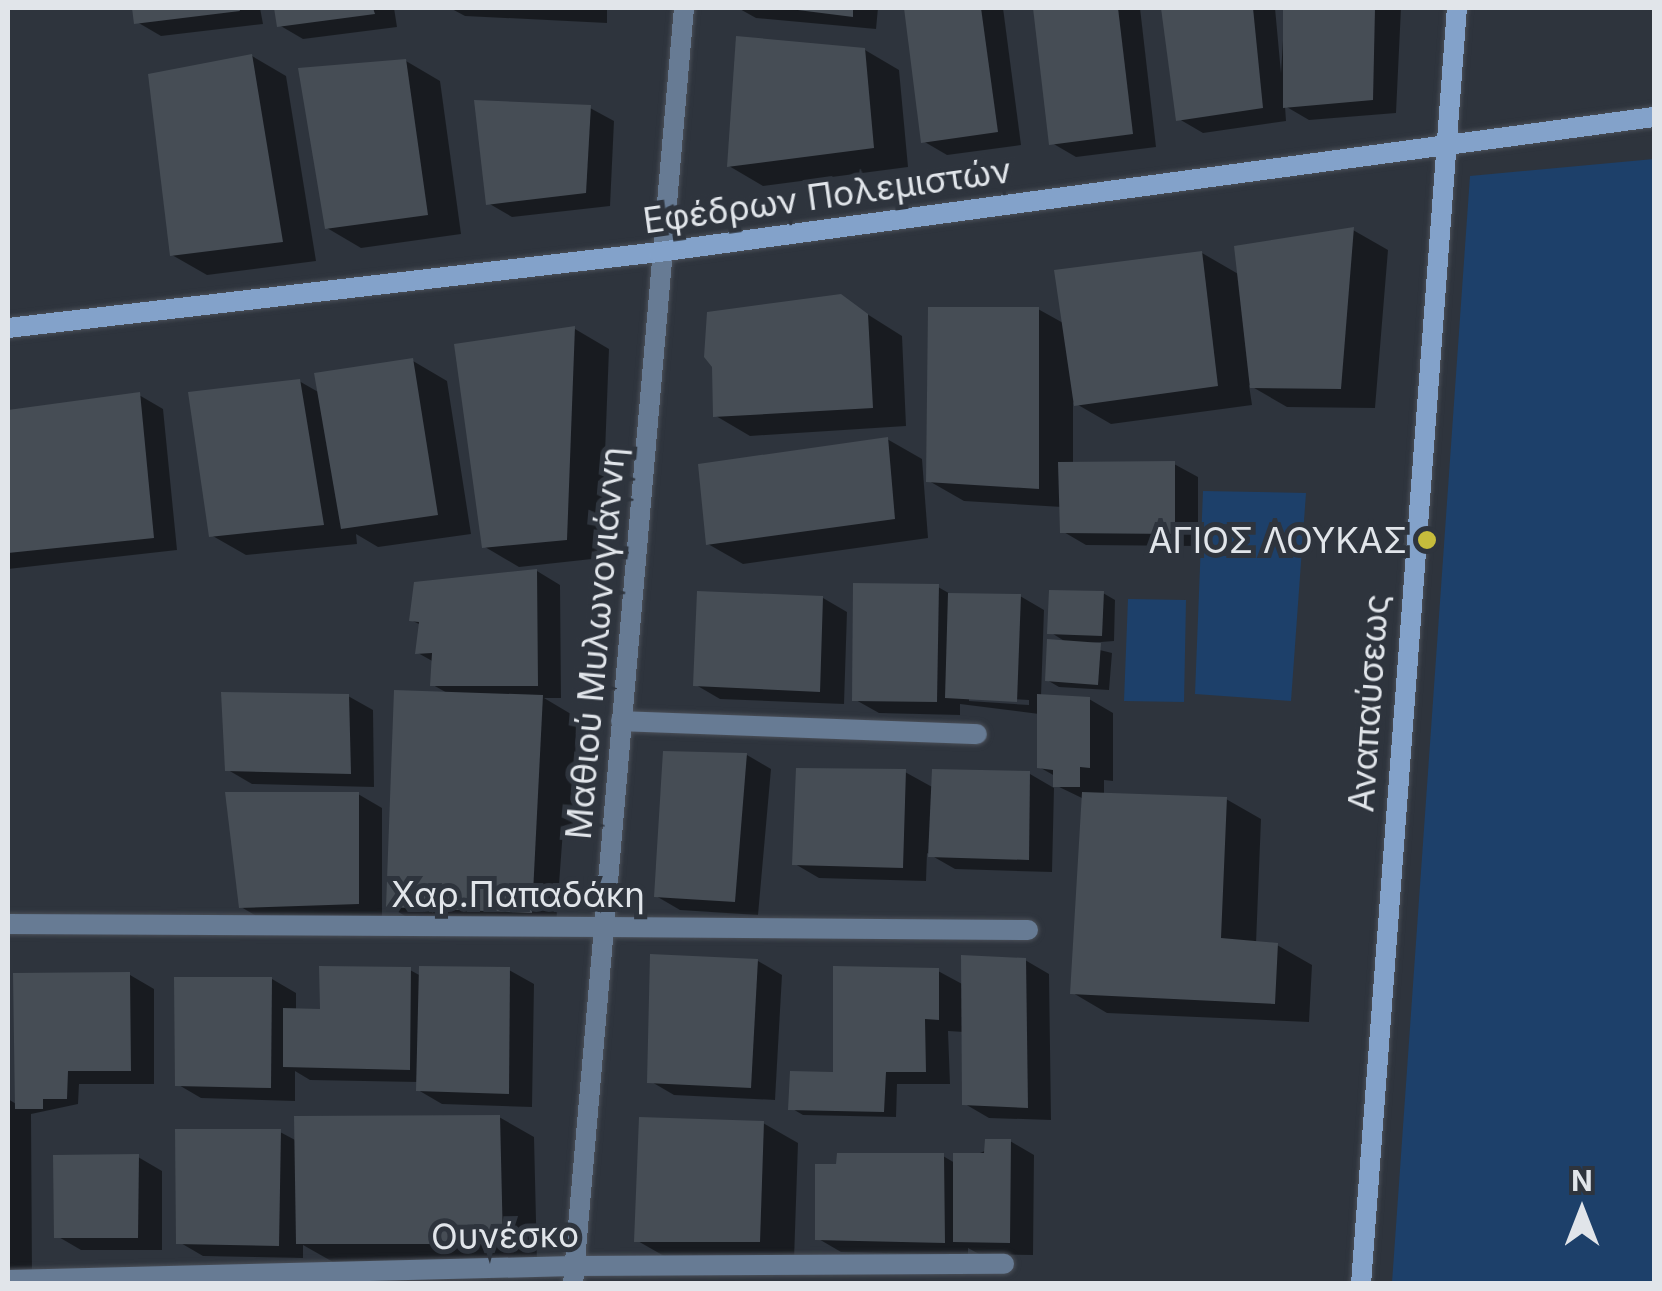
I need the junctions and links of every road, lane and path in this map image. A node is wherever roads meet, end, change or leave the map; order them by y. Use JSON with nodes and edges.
{"nodes":[{"id":1,"x":684,"y":8,"type":"edge"},
{"id":2,"x":1457,"y":8,"type":"edge"},
{"id":3,"x":1654,"y":117,"type":"edge"},
{"id":4,"x":1444,"y":143,"type":"junction"},
{"id":5,"x":659,"y":252,"type":"junction"},
{"id":6,"x":8,"y":328,"type":"edge"},
{"id":7,"x":621,"y":721,"type":"junction"},
{"id":8,"x":977,"y":734,"type":"dead end"},
{"id":9,"x":8,"y":924,"type":"edge"},
{"id":10,"x":604,"y":926,"type":"junction"},
{"id":11,"x":1028,"y":930,"type":"dead end"},
{"id":12,"x":1004,"y":1264,"type":"dead end"},
{"id":13,"x":574,"y":1275,"type":"edge"},
{"id":14,"x":8,"y":1280,"type":"edge"},
{"id":15,"x":1360,"y":1284,"type":"edge"}],
"edges":[{"from":1,"to":5,"type":"street","name":"Μαθιού Μυλωνογιάννη"},
{"from":2,"to":4,"type":"street","name":"Αναπαύσεως"},
{"from":3,"to":4,"type":"street","name":"Εφέδρων Πολεμιστών"},
{"from":4,"to":5,"type":"street","name":"Εφέδρων Πολεμιστών"},
{"from":4,"to":15,"type":"street","name":"Αναπαύσεως"},
{"from":5,"to":6,"type":"street","name":"Εφέδρων Πολεμιστών"},
{"from":5,"to":7,"type":"street","name":"Μαθιού Μυλωνογιάννη"},
{"from":7,"to":8,"type":"street"},
{"from":7,"to":10,"type":"street","name":"Μαθιού Μυλωνογιάννη"},
{"from":9,"to":10,"type":"street","name":"Χαρ.Παπαδάκη"},
{"from":10,"to":11,"type":"street","name":"Χαρ.Παπαδάκη"},
{"from":10,"to":13,"type":"street","name":"Μαθιού Μυλωνογιάννη"},
{"from":12,"to":13,"type":"street","name":"Ουνέσκο"},
{"from":13,"to":14,"type":"street","name":"Ουνέσκο"}]}
